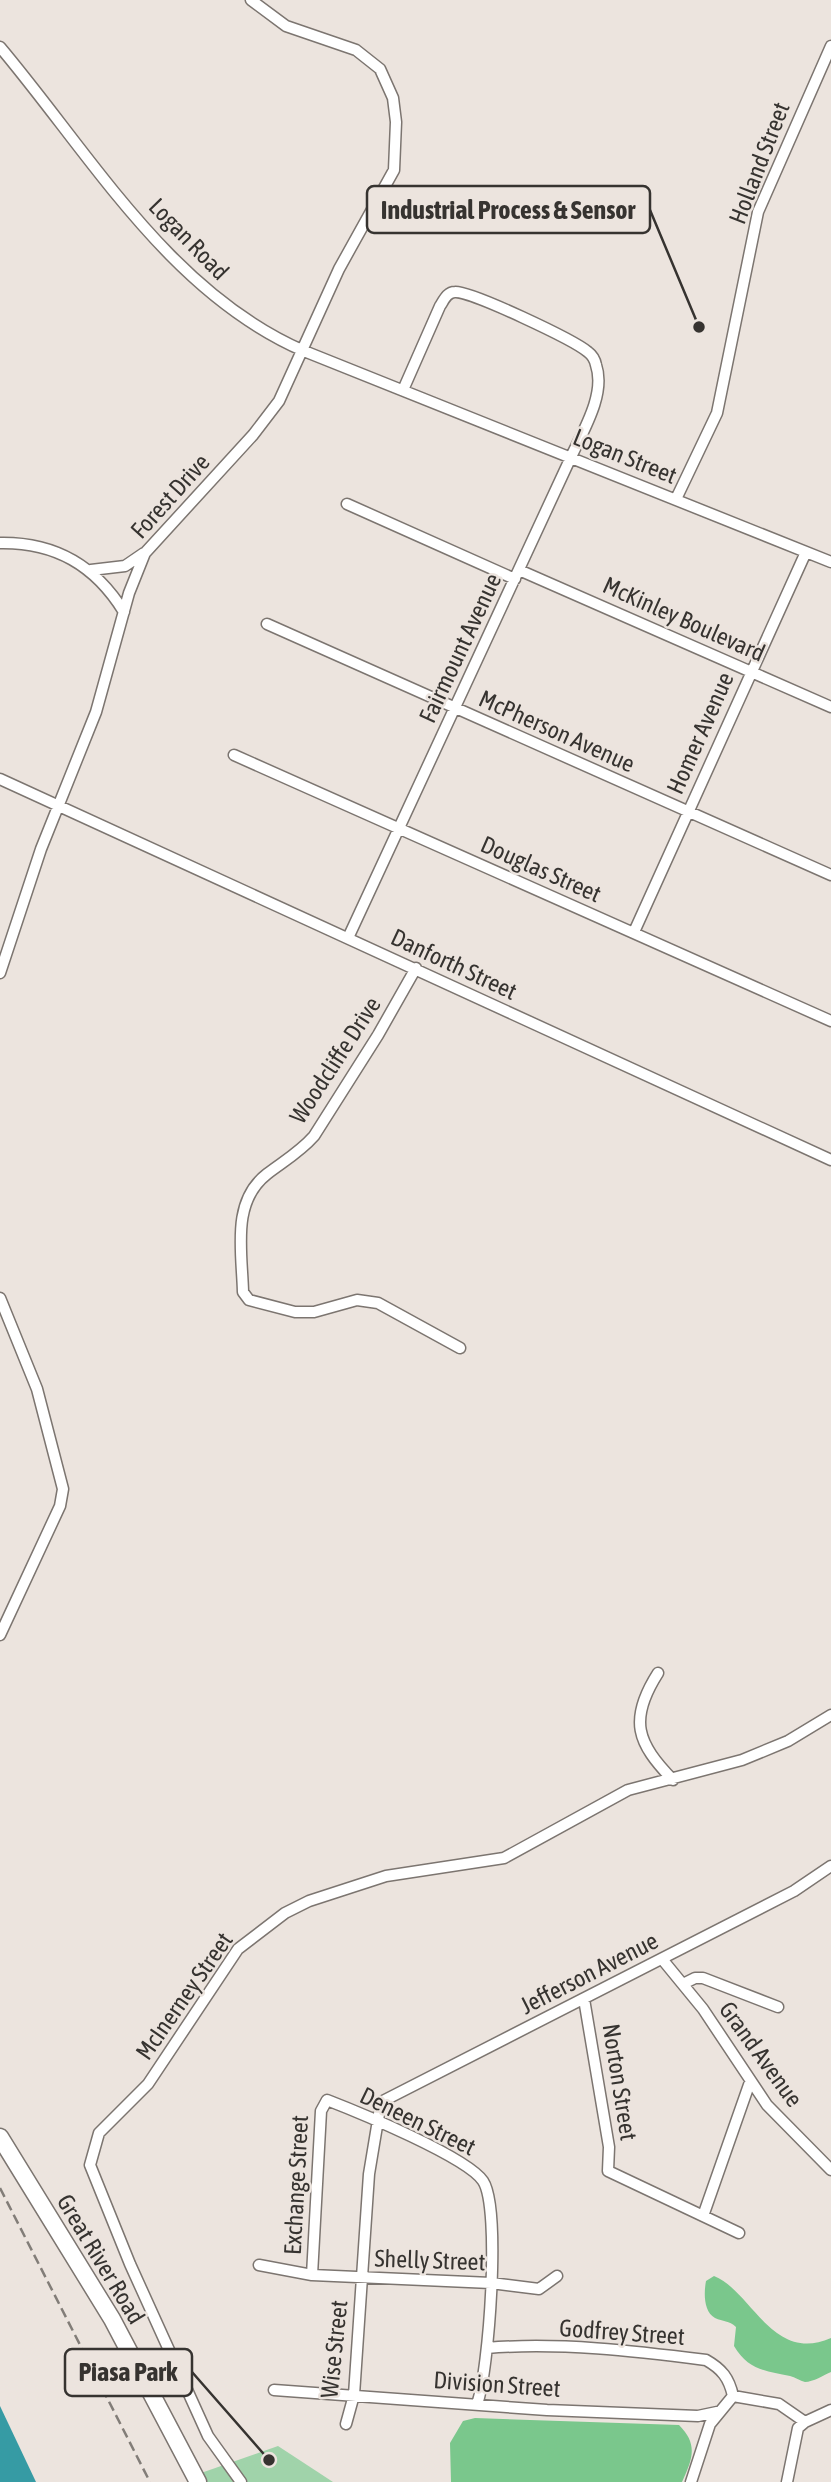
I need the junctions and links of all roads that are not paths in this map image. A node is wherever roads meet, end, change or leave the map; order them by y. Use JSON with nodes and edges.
{"nodes":[{"id":1,"x":251,"y":0,"type":"edge"},
{"id":2,"x":831,"y":46,"type":"edge"},
{"id":3,"x":0,"y":47,"type":"edge"},
{"id":4,"x":304,"y":351,"type":"junction"},
{"id":5,"x":402,"y":390,"type":"junction"},
{"id":6,"x":571,"y":457,"type":"junction"},
{"id":7,"x":676,"y":499,"type":"junction"},
{"id":8,"x":347,"y":504,"type":"dead end"},
{"id":9,"x":0,"y":543,"type":"edge"},
{"id":10,"x":806,"y":552,"type":"junction"},
{"id":11,"x":145,"y":553,"type":"junction"},
{"id":12,"x":831,"y":562,"type":"edge"},
{"id":13,"x":91,"y":570,"type":"junction"},
{"id":14,"x":517,"y":574,"type":"junction"},
{"id":15,"x":124,"y":612,"type":"junction"},
{"id":16,"x":267,"y":624,"type":"dead end"},
{"id":17,"x":750,"y":671,"type":"junction"},
{"id":18,"x":831,"y":707,"type":"edge"},
{"id":19,"x":455,"y":708,"type":"junction"},
{"id":20,"x":234,"y":755,"type":"dead end"},
{"id":21,"x":0,"y":779,"type":"edge"},
{"id":22,"x":60,"y":805,"type":"junction"},
{"id":23,"x":688,"y":812,"type":"junction"},
{"id":24,"x":398,"y":829,"type":"junction"},
{"id":25,"x":831,"y":875,"type":"edge"},
{"id":26,"x":634,"y":932,"type":"junction"},
{"id":27,"x":348,"y":938,"type":"junction"},
{"id":28,"x":416,"y":968,"type":"junction"},
{"id":29,"x":0,"y":973,"type":"edge"},
{"id":30,"x":831,"y":1021,"type":"edge"},
{"id":31,"x":831,"y":1160,"type":"edge"},
{"id":32,"x":0,"y":1298,"type":"edge"},
{"id":33,"x":460,"y":1348,"type":"dead end"},
{"id":34,"x":0,"y":1635,"type":"edge"},
{"id":35,"x":658,"y":1673,"type":"dead end"},
{"id":36,"x":831,"y":1715,"type":"edge"},
{"id":37,"x":673,"y":1780,"type":"junction"},
{"id":38,"x":831,"y":1866,"type":"edge"},
{"id":39,"x":662,"y":1959,"type":"junction"},
{"id":40,"x":683,"y":1984,"type":"junction"},
{"id":41,"x":584,"y":1999,"type":"junction"},
{"id":42,"x":778,"y":2007,"type":"dead end"},
{"id":43,"x":750,"y":2082,"type":"junction"},
{"id":44,"x":327,"y":2101,"type":"joint"},
{"id":45,"x":376,"y":2122,"type":"junction"},
{"id":46,"x":0,"y":2137,"type":"edge"},
{"id":47,"x":831,"y":2170,"type":"edge"},
{"id":48,"x":703,"y":2217,"type":"junction"},
{"id":49,"x":739,"y":2233,"type":"dead end"},
{"id":50,"x":259,"y":2265,"type":"dead end"},
{"id":51,"x":312,"y":2275,"type":"junction"},
{"id":52,"x":557,"y":2276,"type":"dead end"},
{"id":53,"x":362,"y":2278,"type":"junction"},
{"id":54,"x":491,"y":2283,"type":"junction"},
{"id":55,"x":487,"y":2348,"type":"junction"},
{"id":56,"x":274,"y":2390,"type":"dead end"},
{"id":57,"x":354,"y":2395,"type":"junction"},
{"id":58,"x":733,"y":2396,"type":"junction"},
{"id":59,"x":477,"y":2404,"type":"junction"},
{"id":60,"x":831,"y":2410,"type":"edge"},
{"id":61,"x":717,"y":2412,"type":"junction"},
{"id":62,"x":805,"y":2422,"type":"junction"},
{"id":63,"x":346,"y":2424,"type":"dead end"},
{"id":64,"x":198,"y":2482,"type":"edge"},
{"id":65,"x":241,"y":2482,"type":"edge"},
{"id":66,"x":691,"y":2482,"type":"edge"},
{"id":67,"x":787,"y":2482,"type":"edge"}],
"edges":[{"from":1,"to":4,"type":"street","name":"Forest Drive"},
{"from":2,"to":7,"type":"street","name":"Holland Street"},
{"from":3,"to":4,"type":"street","name":"Logan Road"},
{"from":4,"to":5,"type":"street","name":"Logan Road"},
{"from":4,"to":11,"type":"street","name":"Forest Drive"},
{"from":5,"to":6,"type":"street","name":"Logan Street"},
{"from":5,"to":6,"type":"street","name":"Fairmount Avenue"},
{"from":6,"to":7,"type":"street","name":"Logan Street"},
{"from":6,"to":14,"type":"street","name":"Fairmount Avenue"},
{"from":7,"to":10,"type":"street","name":"Logan Street"},
{"from":8,"to":14,"type":"street","name":"McKinley Boulevard"},
{"from":9,"to":13,"type":"street"},
{"from":10,"to":12,"type":"street","name":"Logan Street"},
{"from":10,"to":17,"type":"street","name":"Homer Avenue"},
{"from":11,"to":13,"type":"street"},
{"from":11,"to":15,"type":"street","name":"Forest Drive"},
{"from":13,"to":15,"type":"street"},
{"from":14,"to":17,"type":"street","name":"McKinley Boulevard"},
{"from":14,"to":19,"type":"street","name":"Fairmount Avenue"},
{"from":15,"to":22,"type":"street","name":"Forest Drive"},
{"from":16,"to":19,"type":"street","name":"McPherson Avenue"},
{"from":17,"to":18,"type":"street","name":"McKinley Boulevard"},
{"from":17,"to":23,"type":"street","name":"Homer Avenue"},
{"from":19,"to":23,"type":"street","name":"McPherson Avenue"},
{"from":19,"to":24,"type":"street","name":"Fairmount Avenue"},
{"from":20,"to":24,"type":"street","name":"Douglas Street"},
{"from":21,"to":22,"type":"street","name":"Danforth Street"},
{"from":22,"to":27,"type":"street","name":"Danforth Street"},
{"from":22,"to":29,"type":"street","name":"Forest Drive"},
{"from":23,"to":25,"type":"street","name":"McPherson Avenue"},
{"from":23,"to":26,"type":"street","name":"Homer Avenue"},
{"from":24,"to":26,"type":"street","name":"Douglas Street"},
{"from":24,"to":27,"type":"street","name":"Fairmount Avenue"},
{"from":26,"to":30,"type":"street","name":"Douglas Street"},
{"from":27,"to":28,"type":"street","name":"Danforth Street"},
{"from":28,"to":31,"type":"street","name":"Danforth Street"},
{"from":28,"to":33,"type":"street","name":"Woodcliffe Drive"},
{"from":32,"to":34,"type":"street"},
{"from":35,"to":37,"type":"street"},
{"from":36,"to":37,"type":"street","name":"McInerney Street"},
{"from":37,"to":65,"type":"street","name":"McInerney Street"},
{"from":38,"to":39,"type":"street","name":"Jefferson Avenue"},
{"from":39,"to":40,"type":"street","name":"Grand Avenue"},
{"from":39,"to":41,"type":"street","name":"Jefferson Avenue"},
{"from":40,"to":42,"type":"street"},
{"from":40,"to":43,"type":"street","name":"Grand Avenue"},
{"from":41,"to":45,"type":"street","name":"Jefferson Avenue"},
{"from":41,"to":48,"type":"street","name":"Norton Street"},
{"from":43,"to":47,"type":"street","name":"Grand Avenue"},
{"from":43,"to":48,"type":"street"},
{"from":44,"to":45,"type":"street","name":"Deneen Street"},
{"from":44,"to":51,"type":"street","name":"Exchange Street"},
{"from":45,"to":53,"type":"street","name":"Wise Street"},
{"from":45,"to":54,"type":"street","name":"Deneen Street"},
{"from":46,"to":64,"type":"main road","name":"Great River Road"},
{"from":48,"to":49,"type":"street"},
{"from":50,"to":51,"type":"street","name":"Shelly Street"},
{"from":51,"to":53,"type":"street","name":"Shelly Street"},
{"from":52,"to":54,"type":"street","name":"Shelly Street"},
{"from":53,"to":54,"type":"street","name":"Shelly Street"},
{"from":53,"to":57,"type":"street","name":"Wise Street"},
{"from":54,"to":55,"type":"street"},
{"from":55,"to":58,"type":"street","name":"Godfrey Street"},
{"from":55,"to":59,"type":"street"},
{"from":56,"to":57,"type":"street","name":"Division Street"},
{"from":57,"to":59,"type":"street","name":"Division Street"},
{"from":57,"to":63,"type":"street","name":"Wise Street"},
{"from":58,"to":61,"type":"street"},
{"from":58,"to":62,"type":"street"},
{"from":59,"to":61,"type":"street","name":"Division Street"},
{"from":60,"to":62,"type":"street"},
{"from":61,"to":66,"type":"street"},
{"from":62,"to":67,"type":"street"}]}
